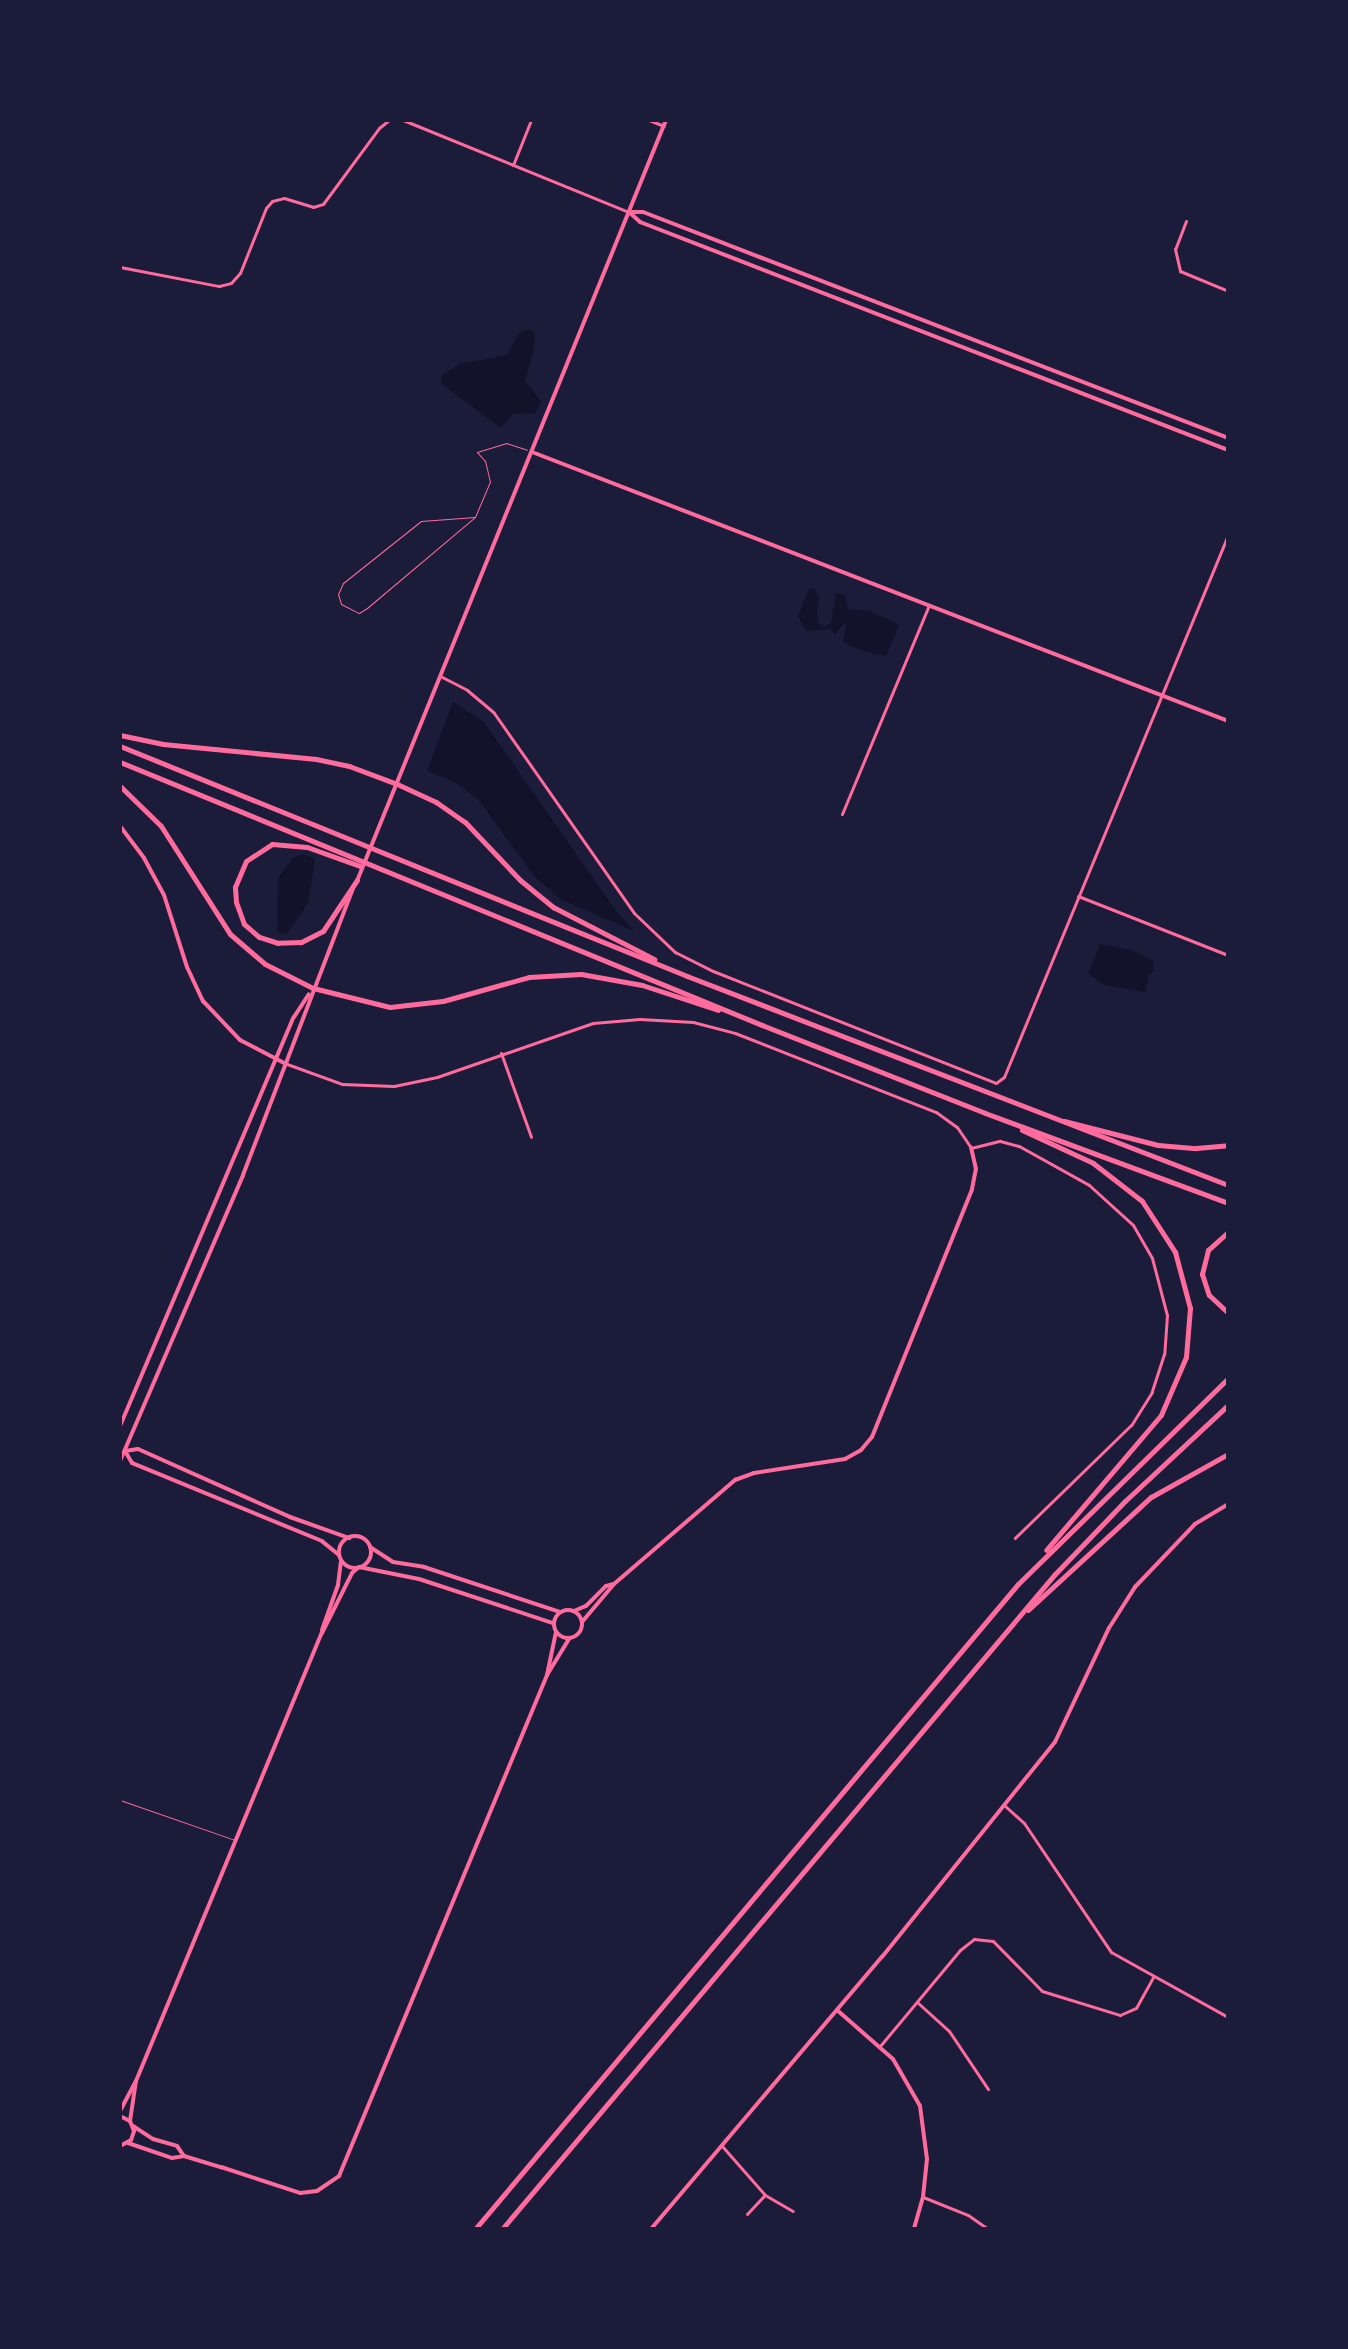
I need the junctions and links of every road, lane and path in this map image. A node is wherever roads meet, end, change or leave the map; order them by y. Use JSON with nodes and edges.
{"nodes":[{"id":1,"x":391,"y":120,"type":"edge"},
{"id":2,"x":531,"y":120,"type":"edge"},
{"id":3,"x":649,"y":120,"type":"edge"},
{"id":4,"x":666,"y":120,"type":"edge"},
{"id":5,"x":664,"y":126,"type":"junction"},
{"id":6,"x":513,"y":165,"type":"junction"},
{"id":7,"x":629,"y":212,"type":"junction"},
{"id":8,"x":1186,"y":221,"type":"dead end"},
{"id":9,"x":120,"y":267,"type":"edge"},
{"id":10,"x":1228,"y":291,"type":"edge"},
{"id":11,"x":1228,"y":438,"type":"edge"},
{"id":12,"x":1228,"y":450,"type":"edge"},
{"id":13,"x":532,"y":452,"type":"junction"},
{"id":14,"x":475,"y":517,"type":"junction"},
{"id":15,"x":1228,"y":535,"type":"edge"},
{"id":16,"x":929,"y":605,"type":"junction"},
{"id":17,"x":440,"y":677,"type":"junction"},
{"id":18,"x":1162,"y":695,"type":"junction"},
{"id":19,"x":1228,"y":721,"type":"edge"},
{"id":20,"x":120,"y":735,"type":"edge"},
{"id":21,"x":120,"y":746,"type":"edge"},
{"id":22,"x":120,"y":762,"type":"edge"},
{"id":23,"x":397,"y":784,"type":"junction"},
{"id":24,"x":120,"y":786,"type":"edge"},
{"id":25,"x":842,"y":814,"type":"dead end"},
{"id":26,"x":120,"y":826,"type":"edge"},
{"id":27,"x":357,"y":880,"type":"junction"},
{"id":28,"x":420,"y":888,"type":"junction"},
{"id":29,"x":1078,"y":896,"type":"junction"},
{"id":30,"x":1228,"y":955,"type":"edge"},
{"id":31,"x":687,"y":976,"type":"junction"},
{"id":32,"x":313,"y":988,"type":"junction"},
{"id":33,"x":762,"y":1025,"type":"junction"},
{"id":34,"x":501,"y":1053,"type":"junction"},
{"id":35,"x":276,"y":1059,"type":"junction"},
{"id":36,"x":287,"y":1064,"type":"junction"},
{"id":37,"x":1032,"y":1112,"type":"junction"},
{"id":38,"x":985,"y":1113,"type":"junction"},
{"id":39,"x":531,"y":1137,"type":"dead end"},
{"id":40,"x":1228,"y":1145,"type":"edge"},
{"id":41,"x":971,"y":1148,"type":"junction"},
{"id":42,"x":1228,"y":1185,"type":"edge"},
{"id":43,"x":1228,"y":1203,"type":"edge"},
{"id":44,"x":1228,"y":1232,"type":"edge"},
{"id":45,"x":1228,"y":1313,"type":"edge"},
{"id":46,"x":1228,"y":1378,"type":"edge"},
{"id":47,"x":1228,"y":1405,"type":"edge"},
{"id":48,"x":120,"y":1426,"type":"edge"},
{"id":49,"x":122,"y":1450,"type":"edge"},
{"id":50,"x":1228,"y":1454,"type":"edge"},
{"id":51,"x":120,"y":1461,"type":"edge"},
{"id":52,"x":1228,"y":1504,"type":"edge"},
{"id":53,"x":349,"y":1538,"type":"junction"},
{"id":54,"x":1015,"y":1538,"type":"dead end"},
{"id":55,"x":370,"y":1547,"type":"junction"},
{"id":56,"x":340,"y":1557,"type":"junction"},
{"id":57,"x":359,"y":1567,"type":"junction"},
{"id":58,"x":614,"y":1584,"type":"junction"},
{"id":59,"x":1018,"y":1584,"type":"junction"},
{"id":60,"x":574,"y":1611,"type":"junction"},
{"id":61,"x":560,"y":1612,"type":"junction"},
{"id":62,"x":582,"y":1622,"type":"junction"},
{"id":63,"x":553,"y":1623,"type":"junction"},
{"id":64,"x":556,"y":1632,"type":"junction"},
{"id":65,"x":322,"y":1633,"type":"junction"},
{"id":66,"x":1005,"y":1634,"type":"junction"},
{"id":67,"x":569,"y":1639,"type":"junction"},
{"id":68,"x":547,"y":1675,"type":"junction"},
{"id":69,"x":120,"y":1800,"type":"edge"},
{"id":70,"x":1004,"y":1805,"type":"junction"},
{"id":71,"x":236,"y":1840,"type":"junction"},
{"id":72,"x":1153,"y":1977,"type":"junction"},
{"id":73,"x":917,"y":2002,"type":"junction"},
{"id":74,"x":837,"y":2010,"type":"junction"},
{"id":75,"x":1228,"y":2017,"type":"edge"},
{"id":76,"x":880,"y":2046,"type":"junction"},
{"id":77,"x":136,"y":2081,"type":"junction"},
{"id":78,"x":988,"y":2089,"type":"dead end"},
{"id":79,"x":120,"y":2114,"type":"edge"},
{"id":80,"x":132,"y":2123,"type":"junction"},
{"id":81,"x":122,"y":2146,"type":"edge"},
{"id":82,"x":722,"y":2146,"type":"junction"},
{"id":83,"x":184,"y":2156,"type":"junction"},
{"id":84,"x":120,"y":2186,"type":"edge"},
{"id":85,"x":765,"y":2195,"type":"junction"},
{"id":86,"x":923,"y":2197,"type":"junction"},
{"id":87,"x":793,"y":2211,"type":"dead end"},
{"id":88,"x":747,"y":2214,"type":"dead end"},
{"id":89,"x":120,"y":2228,"type":"edge"},
{"id":90,"x":475,"y":2229,"type":"edge"},
{"id":91,"x":502,"y":2229,"type":"edge"},
{"id":92,"x":651,"y":2229,"type":"edge"},
{"id":93,"x":914,"y":2229,"type":"edge"},
{"id":94,"x":988,"y":2229,"type":"edge"}],
"edges":[{"from":1,"to":6,"type":"street"},
{"from":1,"to":9,"type":"street"},
{"from":2,"to":6,"type":"street"},
{"from":3,"to":5,"type":"street"},
{"from":4,"to":5,"type":"street"},
{"from":5,"to":7,"type":"street"},
{"from":6,"to":7,"type":"street"},
{"from":7,"to":11,"type":"street"},
{"from":7,"to":12,"type":"street"},
{"from":7,"to":13,"type":"street"},
{"from":8,"to":10,"type":"street"},
{"from":13,"to":14,"type":"lane"},
{"from":13,"to":16,"type":"street"},
{"from":13,"to":17,"type":"street"},
{"from":14,"to":14,"type":"lane"},
{"from":15,"to":18,"type":"street"},
{"from":16,"to":18,"type":"street"},
{"from":16,"to":25,"type":"street"},
{"from":17,"to":23,"type":"street"},
{"from":17,"to":29,"type":"street"},
{"from":18,"to":19,"type":"street"},
{"from":18,"to":29,"type":"street"},
{"from":20,"to":23,"type":"highway"},
{"from":21,"to":31,"type":"highway"},
{"from":22,"to":28,"type":"highway"},
{"from":23,"to":27,"type":"street"},
{"from":23,"to":31,"type":"highway"},
{"from":24,"to":32,"type":"highway"},
{"from":26,"to":35,"type":"street"},
{"from":27,"to":28,"type":"highway"},
{"from":27,"to":32,"type":"street"},
{"from":28,"to":33,"type":"highway"},
{"from":29,"to":30,"type":"street"},
{"from":31,"to":37,"type":"highway"},
{"from":32,"to":33,"type":"highway"},
{"from":32,"to":35,"type":"street"},
{"from":32,"to":36,"type":"street"},
{"from":33,"to":38,"type":"highway"},
{"from":34,"to":36,"type":"street"},
{"from":34,"to":39,"type":"street"},
{"from":34,"to":41,"type":"street"},
{"from":35,"to":36,"type":"street"},
{"from":35,"to":48,"type":"street"},
{"from":36,"to":49,"type":"street"},
{"from":37,"to":40,"type":"highway"},
{"from":37,"to":42,"type":"highway"},
{"from":38,"to":43,"type":"highway"},
{"from":38,"to":59,"type":"highway"},
{"from":41,"to":54,"type":"street"},
{"from":41,"to":58,"type":"street"},
{"from":44,"to":45,"type":"highway"},
{"from":46,"to":59,"type":"highway"},
{"from":47,"to":66,"type":"highway"},
{"from":49,"to":51,"type":"street"},
{"from":49,"to":53,"type":"street"},
{"from":49,"to":56,"type":"street"},
{"from":50,"to":66,"type":"highway"},
{"from":52,"to":70,"type":"street"},
{"from":53,"to":55,"type":"street"},
{"from":53,"to":56,"type":"street"},
{"from":55,"to":57,"type":"street"},
{"from":55,"to":61,"type":"street"},
{"from":56,"to":57,"type":"street"},
{"from":56,"to":65,"type":"street"},
{"from":57,"to":63,"type":"street"},
{"from":57,"to":65,"type":"street"},
{"from":58,"to":60,"type":"street"},
{"from":58,"to":62,"type":"street"},
{"from":59,"to":90,"type":"highway"},
{"from":60,"to":61,"type":"street"},
{"from":60,"to":62,"type":"street"},
{"from":61,"to":63,"type":"street"},
{"from":62,"to":67,"type":"street"},
{"from":63,"to":64,"type":"street"},
{"from":64,"to":67,"type":"street"},
{"from":64,"to":68,"type":"street"},
{"from":65,"to":71,"type":"street"},
{"from":66,"to":91,"type":"highway"},
{"from":67,"to":68,"type":"street"},
{"from":68,"to":83,"type":"street"},
{"from":69,"to":71,"type":"lane"},
{"from":70,"to":72,"type":"street"},
{"from":70,"to":74,"type":"street"},
{"from":71,"to":77,"type":"street"},
{"from":72,"to":73,"type":"street"},
{"from":72,"to":75,"type":"street"},
{"from":73,"to":76,"type":"street"},
{"from":73,"to":78,"type":"street"},
{"from":74,"to":76,"type":"street"},
{"from":74,"to":82,"type":"street"},
{"from":76,"to":86,"type":"street"},
{"from":77,"to":79,"type":"street"},
{"from":77,"to":80,"type":"street"},
{"from":79,"to":80,"type":"street"},
{"from":80,"to":81,"type":"street"},
{"from":80,"to":83,"type":"street"},
{"from":81,"to":83,"type":"street"},
{"from":82,"to":85,"type":"street"},
{"from":82,"to":92,"type":"street"},
{"from":84,"to":89,"type":"street"},
{"from":85,"to":87,"type":"street"},
{"from":85,"to":88,"type":"street"},
{"from":86,"to":93,"type":"street"},
{"from":86,"to":94,"type":"street"}]}
